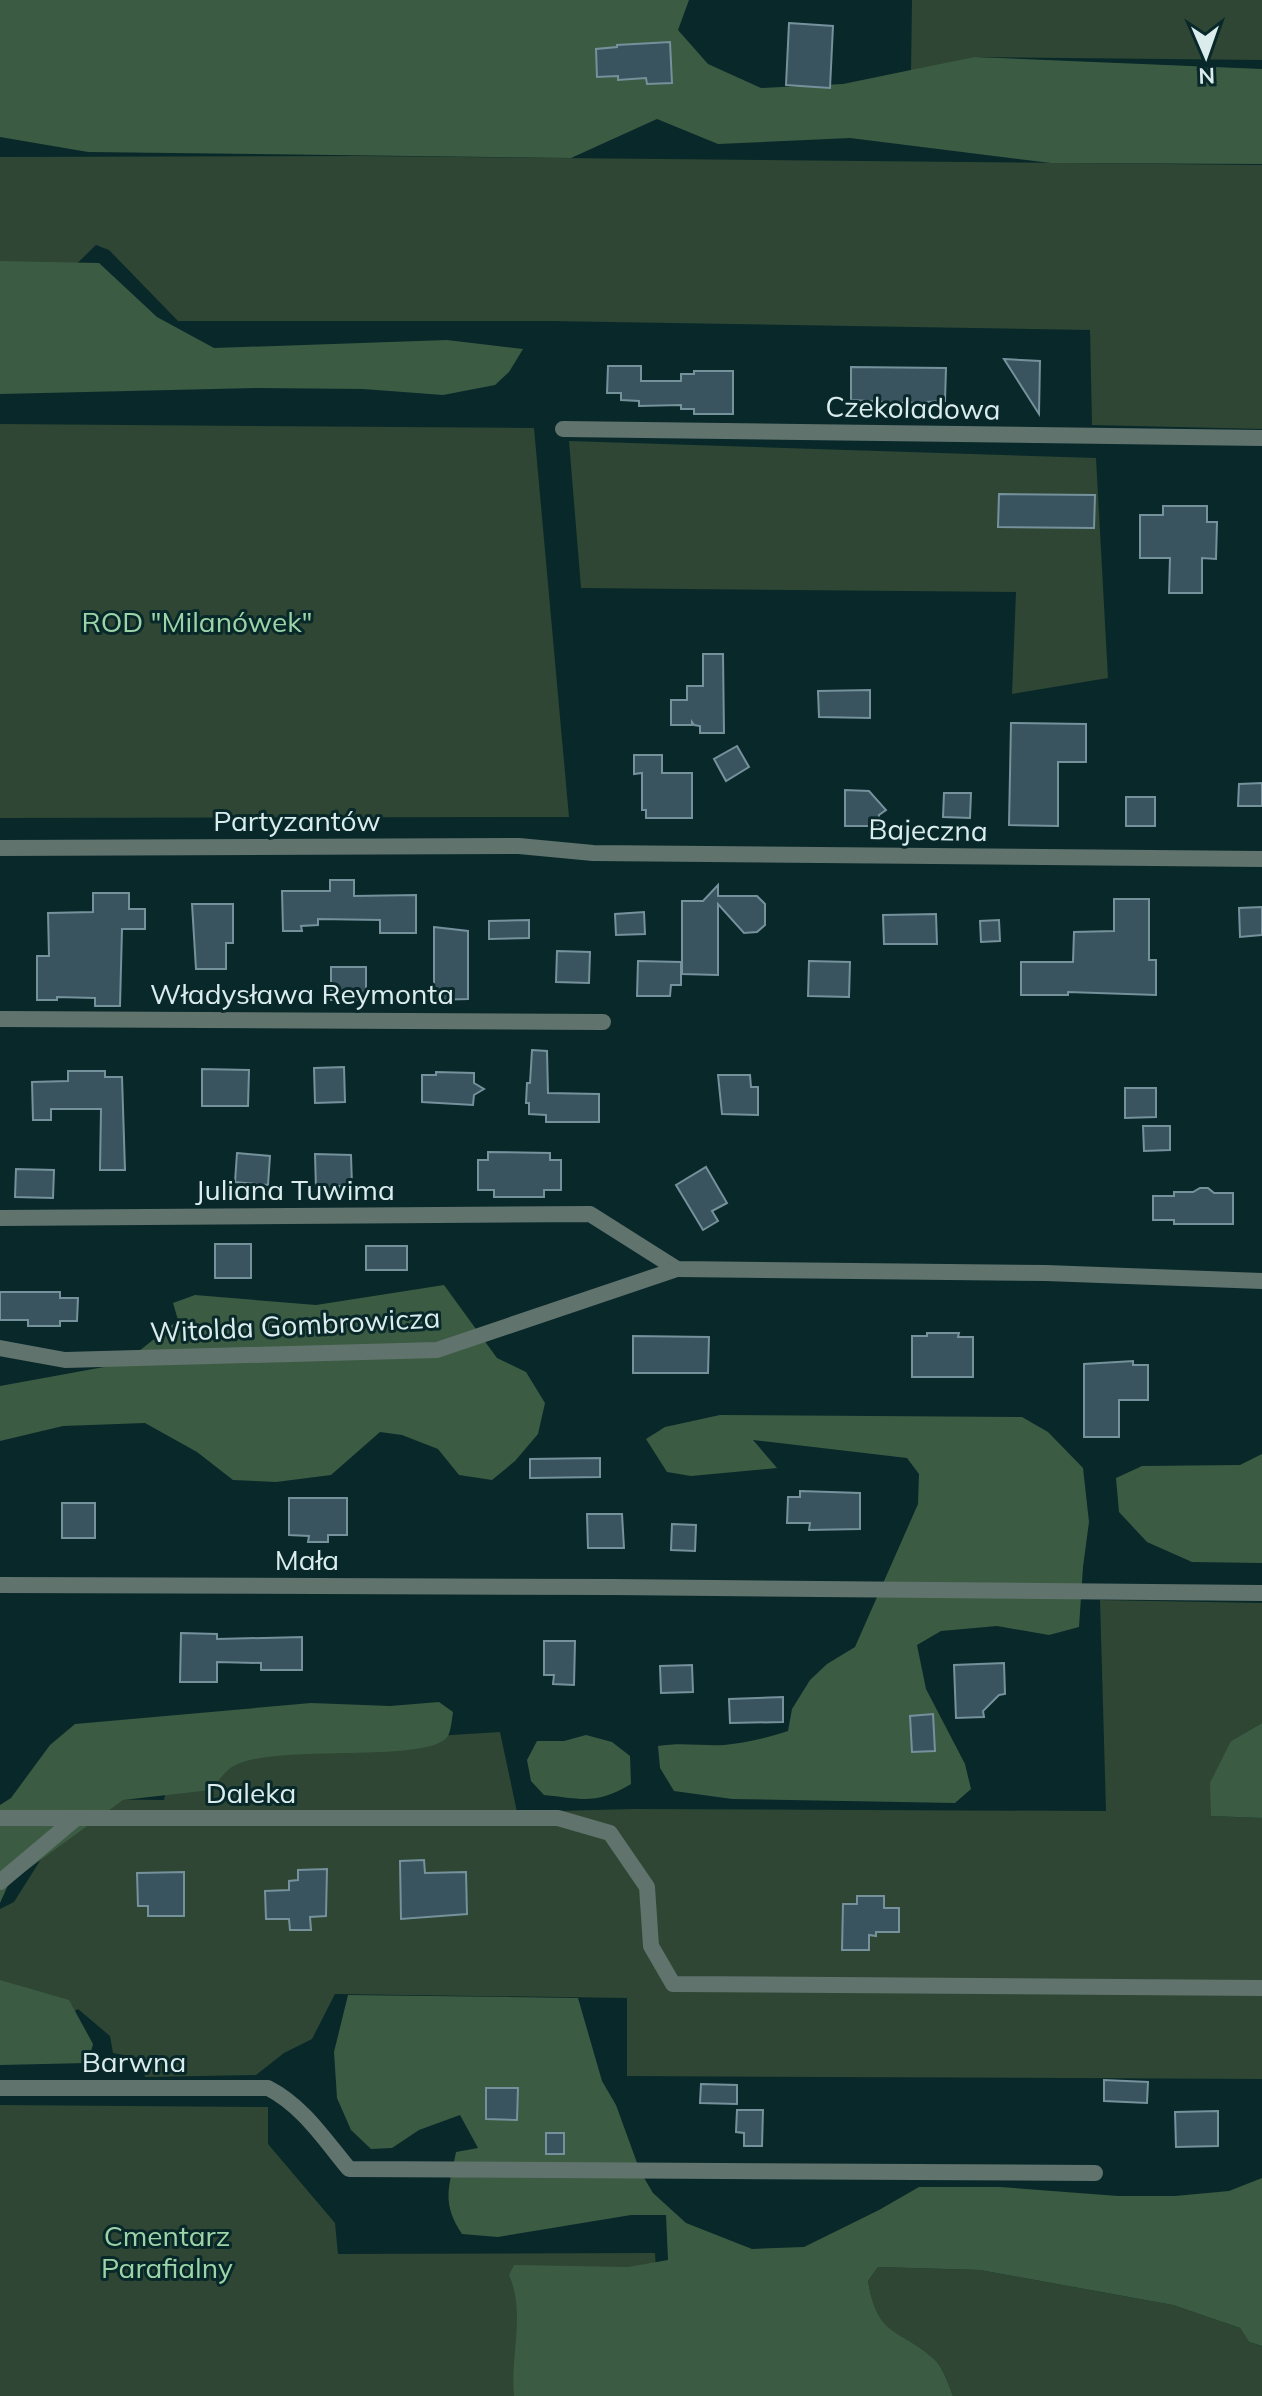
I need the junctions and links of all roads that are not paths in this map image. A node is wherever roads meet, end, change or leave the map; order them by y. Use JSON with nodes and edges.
{"nodes":[{"id":1,"x":563,"y":429,"type":"dead end"},
{"id":2,"x":1262,"y":438,"type":"edge"},
{"id":3,"x":0,"y":848,"type":"edge"},
{"id":4,"x":593,"y":853,"type":"joint"},
{"id":5,"x":1262,"y":859,"type":"edge"},
{"id":6,"x":0,"y":1019,"type":"edge"},
{"id":7,"x":603,"y":1022,"type":"dead end"},
{"id":8,"x":0,"y":1218,"type":"edge"},
{"id":9,"x":677,"y":1269,"type":"junction"},
{"id":10,"x":1262,"y":1281,"type":"edge"},
{"id":11,"x":0,"y":1348,"type":"edge"},
{"id":12,"x":0,"y":1585,"type":"edge"},
{"id":13,"x":1262,"y":1593,"type":"edge"},
{"id":14,"x":0,"y":1818,"type":"edge"},
{"id":15,"x":75,"y":1819,"type":"junction"},
{"id":16,"x":0,"y":1882,"type":"edge"},
{"id":17,"x":1262,"y":1988,"type":"edge"},
{"id":18,"x":0,"y":2088,"type":"edge"},
{"id":19,"x":1095,"y":2173,"type":"dead end"}],
"edges":[{"from":1,"to":2,"type":"street","name":"Czekoladowa"},
{"from":3,"to":4,"type":"street","name":"Partyzantów"},
{"from":4,"to":5,"type":"street","name":"Bajeczna"},
{"from":6,"to":7,"type":"street","name":"Władysława Reymonta"},
{"from":8,"to":9,"type":"street","name":"Juliana Tuwima"},
{"from":9,"to":10,"type":"street"},
{"from":9,"to":11,"type":"street","name":"Witolda Gombrowicza"},
{"from":12,"to":13,"type":"street","name":"Mała"},
{"from":14,"to":15,"type":"street","name":"Daleka"},
{"from":15,"to":16,"type":"street"},
{"from":15,"to":17,"type":"street","name":"Daleka"},
{"from":18,"to":19,"type":"street","name":"Barwna"}]}
